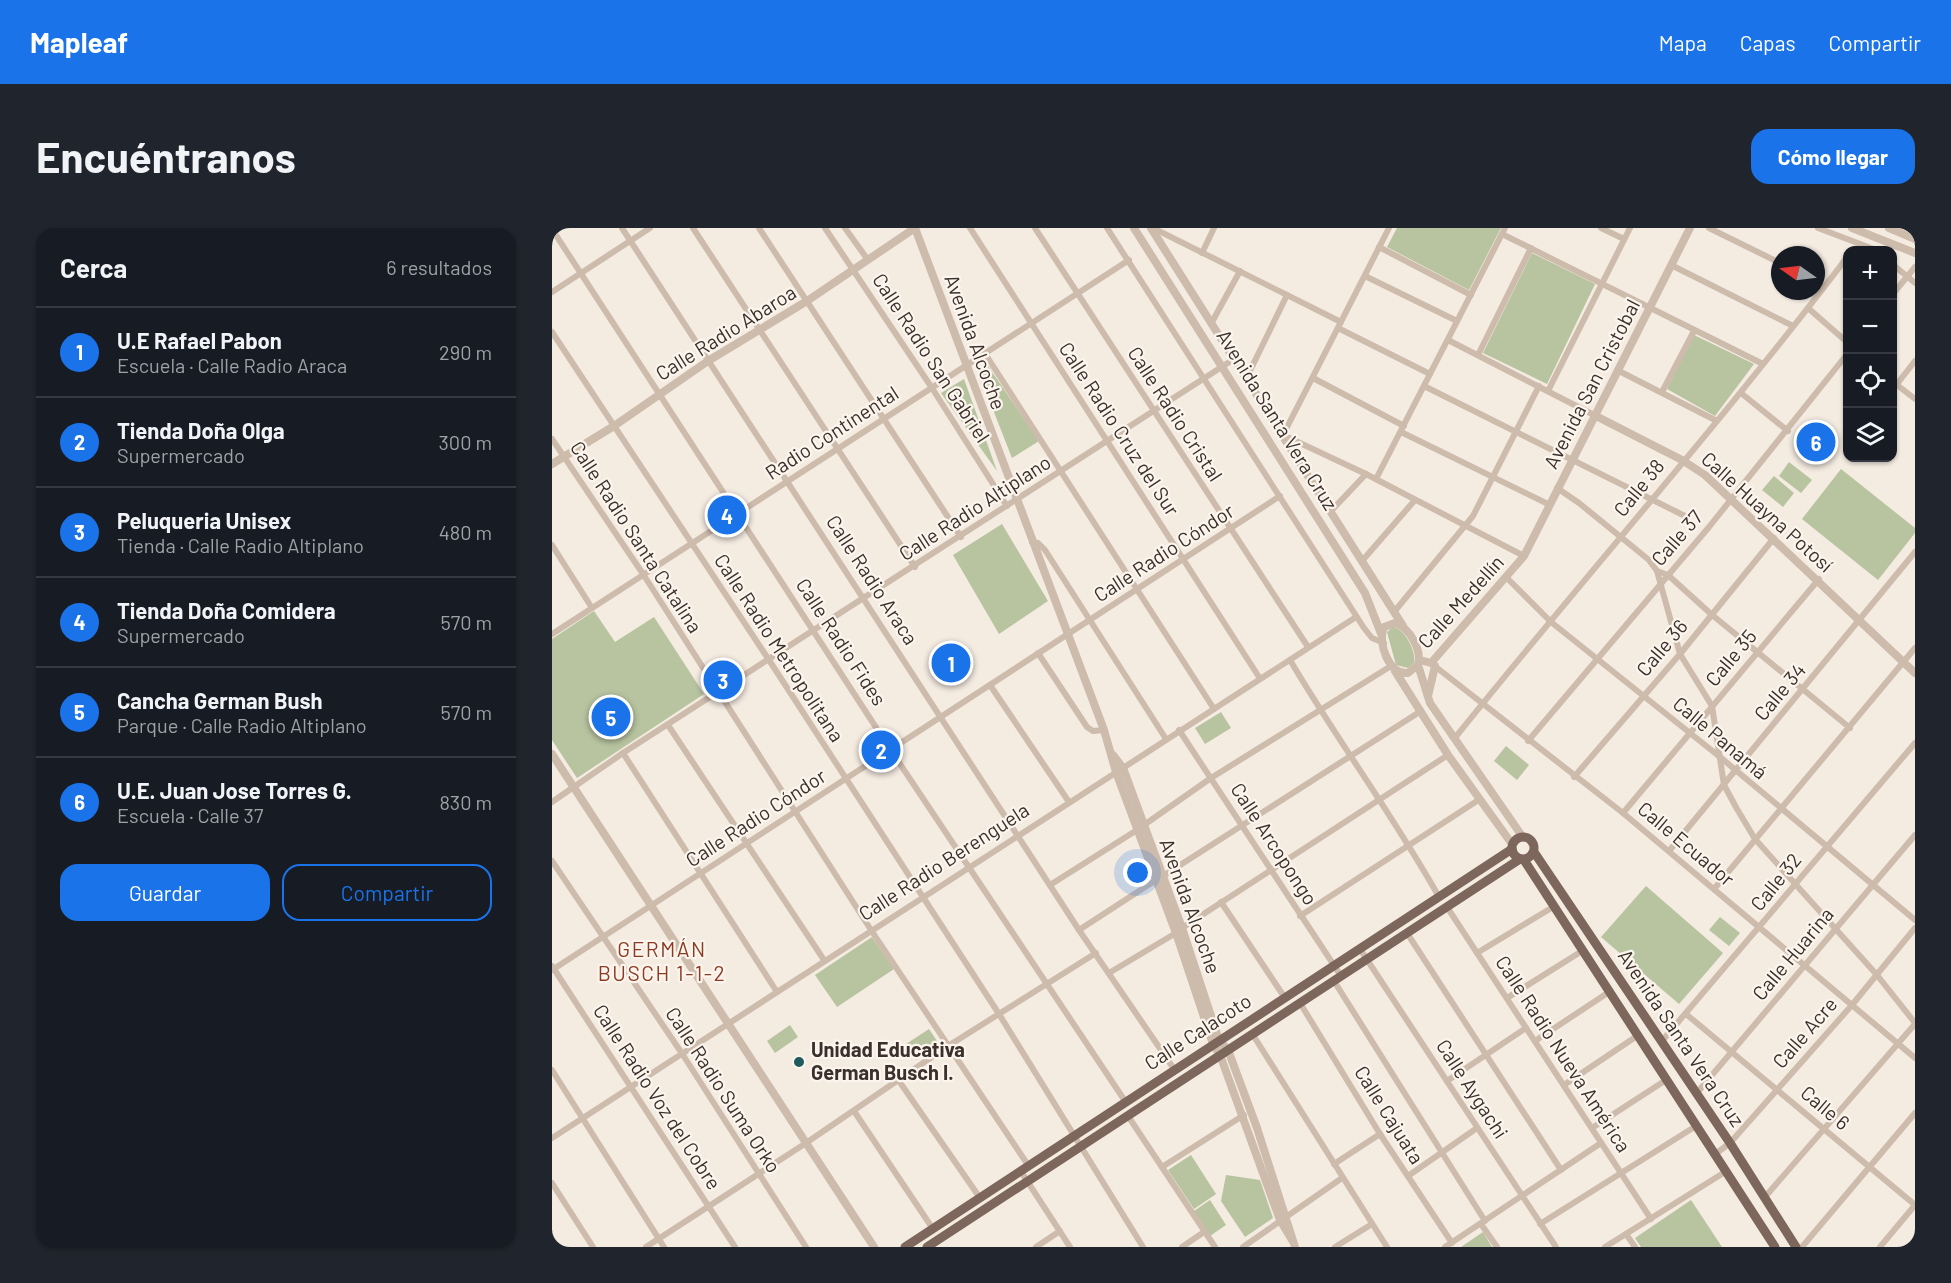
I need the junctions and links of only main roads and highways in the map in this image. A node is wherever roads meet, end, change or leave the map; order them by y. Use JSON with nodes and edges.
{"nodes":[{"id":1,"x":1522,"y":836,"type":"joint"},
{"id":2,"x":1512,"y":847,"type":"junction"},
{"id":3,"x":1534,"y":852,"type":"junction"},
{"id":4,"x":1522,"y":859,"type":"junction"},
{"id":5,"x":904,"y":1247,"type":"edge"},
{"id":6,"x":927,"y":1247,"type":"edge"},
{"id":7,"x":1775,"y":1247,"type":"edge"},
{"id":8,"x":1796,"y":1247,"type":"edge"}],
"edges":[{"from":1,"to":2,"type":"main road","name":"Calle Calacoto"},
{"from":1,"to":3,"type":"main road","name":"Avenida Santa Vera Cruz"},
{"from":2,"to":4,"type":"main road","name":"Avenida Santa Vera Cruz"},
{"from":2,"to":5,"type":"main road","name":"Calle Calacoto"},
{"from":3,"to":4,"type":"main road","name":"Calle Calacoto"},
{"from":3,"to":8,"type":"main road","name":"Avenida Santa Vera Cruz"},
{"from":4,"to":6,"type":"main road","name":"Calle Calacoto"},
{"from":4,"to":7,"type":"main road","name":"Avenida Santa Vera Cruz"}]}
